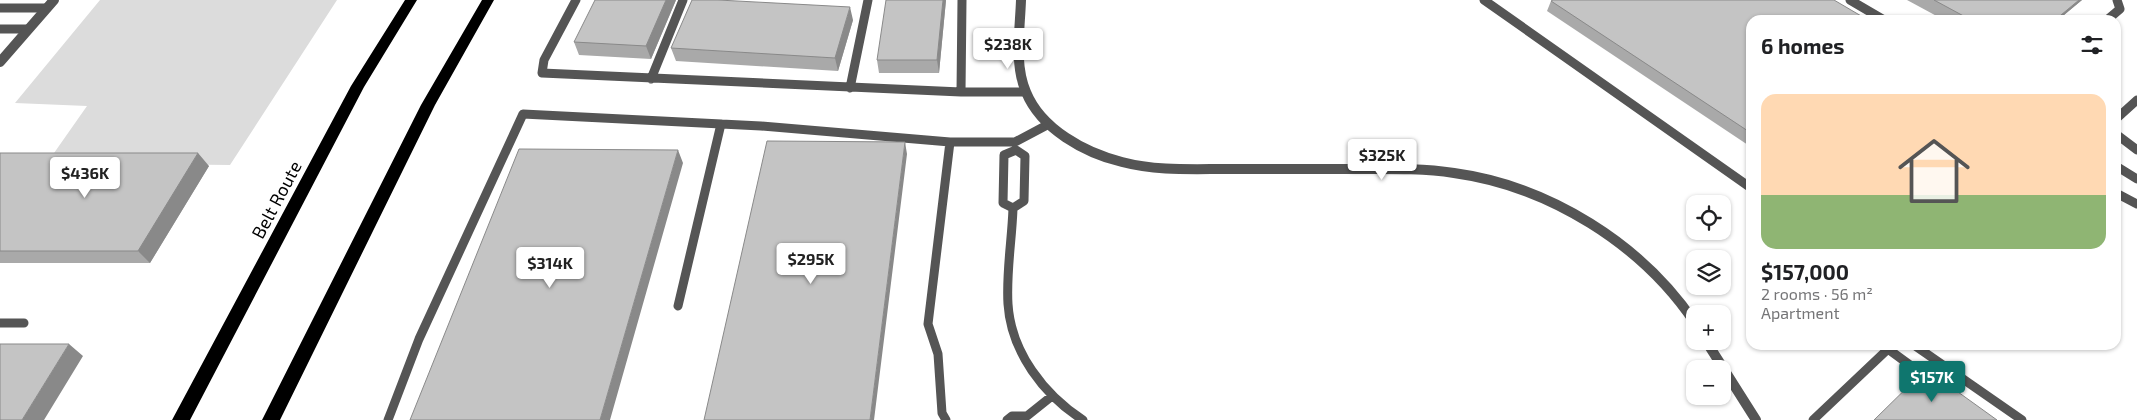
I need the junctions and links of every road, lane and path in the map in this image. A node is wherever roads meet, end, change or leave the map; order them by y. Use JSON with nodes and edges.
{"nodes":[{"id":1,"x":54,"y":0,"type":"edge"},
{"id":2,"x":411,"y":0,"type":"edge"},
{"id":3,"x":488,"y":0,"type":"edge"},
{"id":4,"x":576,"y":0,"type":"edge"},
{"id":5,"x":683,"y":0,"type":"edge"},
{"id":6,"x":868,"y":0,"type":"edge"},
{"id":7,"x":962,"y":0,"type":"edge"},
{"id":8,"x":1021,"y":0,"type":"edge"},
{"id":9,"x":1484,"y":0,"type":"edge"},
{"id":10,"x":1850,"y":0,"type":"edge"},
{"id":11,"x":2117,"y":0,"type":"edge"},
{"id":12,"x":0,"y":8,"type":"edge"},
{"id":13,"x":47,"y":8,"type":"junction"},
{"id":14,"x":1876,"y":15,"type":"edge"},
{"id":15,"x":2113,"y":15,"type":"edge"},
{"id":16,"x":0,"y":29,"type":"edge"},
{"id":17,"x":28,"y":29,"type":"junction"},
{"id":18,"x":0,"y":62,"type":"edge"},
{"id":19,"x":651,"y":79,"type":"junction"},
{"id":20,"x":850,"y":88,"type":"junction"},
{"id":21,"x":961,"y":92,"type":"junction"},
{"id":22,"x":1025,"y":92,"type":"junction"},
{"id":23,"x":2137,"y":100,"type":"edge"},
{"id":24,"x":2121,"y":114,"type":"edge"},
{"id":25,"x":721,"y":124,"type":"junction"},
{"id":26,"x":1049,"y":124,"type":"junction"},
{"id":27,"x":2121,"y":138,"type":"edge"},
{"id":28,"x":950,"y":142,"type":"junction"},
{"id":29,"x":1016,"y":146,"type":"junction"},
{"id":30,"x":2137,"y":150,"type":"edge"},
{"id":31,"x":2121,"y":169,"type":"edge"},
{"id":32,"x":2137,"y":179,"type":"edge"},
{"id":33,"x":1746,"y":184,"type":"edge"},
{"id":34,"x":2121,"y":196,"type":"edge"},
{"id":35,"x":2137,"y":204,"type":"edge"},
{"id":36,"x":1013,"y":208,"type":"junction"},
{"id":37,"x":678,"y":306,"type":"dead end"},
{"id":38,"x":1686,"y":311,"type":"edge"},
{"id":39,"x":0,"y":323,"type":"edge"},
{"id":40,"x":24,"y":323,"type":"dead end"},
{"id":41,"x":1712,"y":350,"type":"edge"},
{"id":42,"x":1887,"y":350,"type":"edge"},
{"id":43,"x":1889,"y":350,"type":"edge"},
{"id":44,"x":1921,"y":350,"type":"edge"},
{"id":45,"x":1940,"y":387,"type":"edge"},
{"id":46,"x":1052,"y":396,"type":"junction"},
{"id":47,"x":1028,"y":418,"type":"edge"},
{"id":48,"x":181,"y":420,"type":"edge"},
{"id":49,"x":271,"y":420,"type":"edge"},
{"id":50,"x":388,"y":420,"type":"edge"},
{"id":51,"x":946,"y":420,"type":"edge"},
{"id":52,"x":1007,"y":420,"type":"edge"},
{"id":53,"x":1083,"y":420,"type":"edge"},
{"id":54,"x":1756,"y":420,"type":"edge"},
{"id":55,"x":1813,"y":420,"type":"edge"},
{"id":56,"x":2022,"y":420,"type":"edge"}],
"edges":[{"from":1,"to":13,"type":"street"},
{"from":2,"to":48,"type":"highway","name":"Belt Route"},
{"from":3,"to":49,"type":"highway"},
{"from":4,"to":19,"type":"lane"},
{"from":5,"to":19,"type":"lane"},
{"from":6,"to":20,"type":"lane"},
{"from":7,"to":21,"type":"lane"},
{"from":8,"to":22,"type":"street"},
{"from":9,"to":33,"type":"lane"},
{"from":10,"to":14,"type":"lane"},
{"from":11,"to":15,"type":"lane"},
{"from":12,"to":13,"type":"lane"},
{"from":13,"to":17,"type":"street"},
{"from":16,"to":17,"type":"lane"},
{"from":17,"to":18,"type":"street"},
{"from":19,"to":20,"type":"lane"},
{"from":20,"to":21,"type":"lane"},
{"from":21,"to":22,"type":"lane"},
{"from":22,"to":26,"type":"street"},
{"from":23,"to":24,"type":"lane"},
{"from":25,"to":28,"type":"lane"},
{"from":25,"to":37,"type":"lane"},
{"from":25,"to":50,"type":"lane"},
{"from":26,"to":29,"type":"lane"},
{"from":26,"to":38,"type":"street"},
{"from":27,"to":30,"type":"lane"},
{"from":28,"to":29,"type":"lane"},
{"from":28,"to":51,"type":"lane"},
{"from":29,"to":36,"type":"lane"},
{"from":29,"to":36,"type":"lane"},
{"from":31,"to":32,"type":"lane"},
{"from":34,"to":35,"type":"lane"},
{"from":36,"to":46,"type":"lane"},
{"from":39,"to":40,"type":"lane"},
{"from":41,"to":54,"type":"street"},
{"from":42,"to":55,"type":"lane"},
{"from":43,"to":45,"type":"lane"},
{"from":44,"to":56,"type":"lane"},
{"from":46,"to":47,"type":"lane"},
{"from":46,"to":53,"type":"lane"},
{"from":47,"to":52,"type":"lane"}]}
